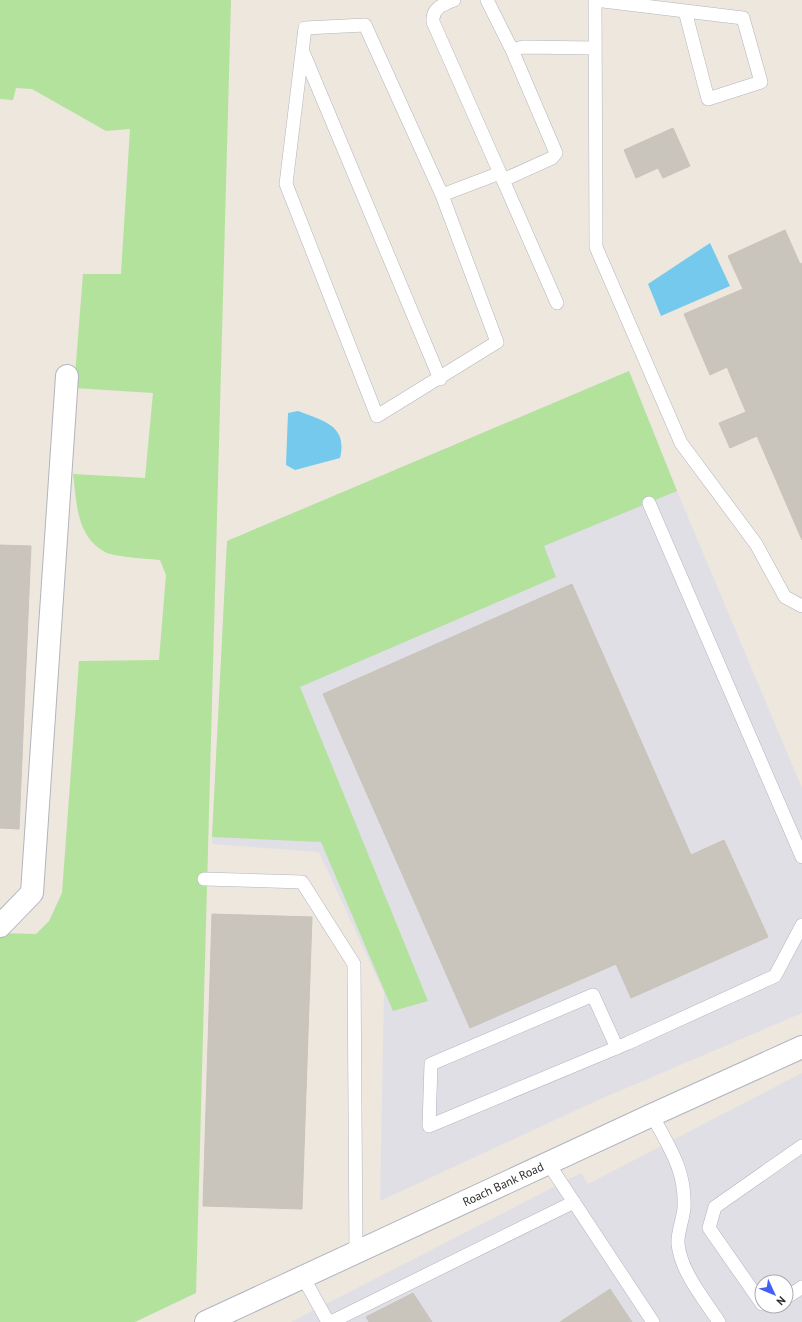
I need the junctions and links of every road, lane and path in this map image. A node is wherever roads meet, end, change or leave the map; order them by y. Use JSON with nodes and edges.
{"nodes":[{"id":1,"x":454,"y":0,"type":"edge"},
{"id":2,"x":488,"y":0,"type":"edge"},
{"id":3,"x":595,"y":0,"type":"edge"},
{"id":4,"x":685,"y":11,"type":"junction"},
{"id":5,"x":595,"y":48,"type":"junction"},
{"id":6,"x":302,"y":50,"type":"junction"},
{"id":7,"x":512,"y":50,"type":"junction"},
{"id":8,"x":502,"y":176,"type":"junction"},
{"id":9,"x":442,"y":195,"type":"junction"},
{"id":10,"x":557,"y":303,"type":"dead end"},
{"id":11,"x":67,"y":376,"type":"dead end"},
{"id":12,"x":440,"y":379,"type":"junction"},
{"id":13,"x":649,"y":503,"type":"dead end"},
{"id":14,"x":802,"y":606,"type":"edge"},
{"id":15,"x":802,"y":857,"type":"edge"},
{"id":16,"x":204,"y":879,"type":"dead end"},
{"id":17,"x":0,"y":926,"type":"edge"},
{"id":18,"x":802,"y":926,"type":"edge"},
{"id":19,"x":802,"y":1047,"type":"edge"},
{"id":20,"x":617,"y":1048,"type":"junction"},
{"id":21,"x":652,"y":1115,"type":"junction"},
{"id":22,"x":802,"y":1146,"type":"edge"},
{"id":23,"x":548,"y":1163,"type":"junction"},
{"id":24,"x":574,"y":1202,"type":"junction"},
{"id":25,"x":356,"y":1252,"type":"junction"},
{"id":26,"x":303,"y":1277,"type":"junction"},
{"id":27,"x":754,"y":1293,"type":"edge"},
{"id":28,"x":206,"y":1322,"type":"edge"},
{"id":29,"x":328,"y":1322,"type":"edge"},
{"id":30,"x":331,"y":1322,"type":"edge"},
{"id":31,"x":653,"y":1322,"type":"edge"},
{"id":32,"x":719,"y":1322,"type":"edge"}],
"edges":[{"from":1,"to":8,"type":"lane"},
{"from":2,"to":7,"type":"lane"},
{"from":3,"to":4,"type":"lane"},
{"from":3,"to":5,"type":"lane"},
{"from":4,"to":4,"type":"lane"},
{"from":5,"to":7,"type":"lane"},
{"from":5,"to":14,"type":"lane"},
{"from":6,"to":9,"type":"lane"},
{"from":6,"to":12,"type":"lane"},
{"from":6,"to":12,"type":"lane"},
{"from":7,"to":8,"type":"lane"},
{"from":8,"to":9,"type":"lane"},
{"from":8,"to":10,"type":"lane"},
{"from":9,"to":12,"type":"lane"},
{"from":11,"to":17,"type":"street"},
{"from":13,"to":15,"type":"lane"},
{"from":16,"to":25,"type":"lane"},
{"from":18,"to":20,"type":"lane"},
{"from":19,"to":21,"type":"street","name":"Roach Bank Road"},
{"from":20,"to":20,"type":"lane"},
{"from":21,"to":23,"type":"street","name":"Roach Bank Road"},
{"from":21,"to":32,"type":"lane"},
{"from":22,"to":27,"type":"lane"},
{"from":23,"to":24,"type":"lane"},
{"from":23,"to":25,"type":"street","name":"Roach Bank Road"},
{"from":24,"to":30,"type":"lane"},
{"from":24,"to":31,"type":"lane"},
{"from":25,"to":26,"type":"street","name":"Roach Bank Road"},
{"from":26,"to":28,"type":"street","name":"Roach Bank Road"},
{"from":26,"to":29,"type":"lane"}]}
